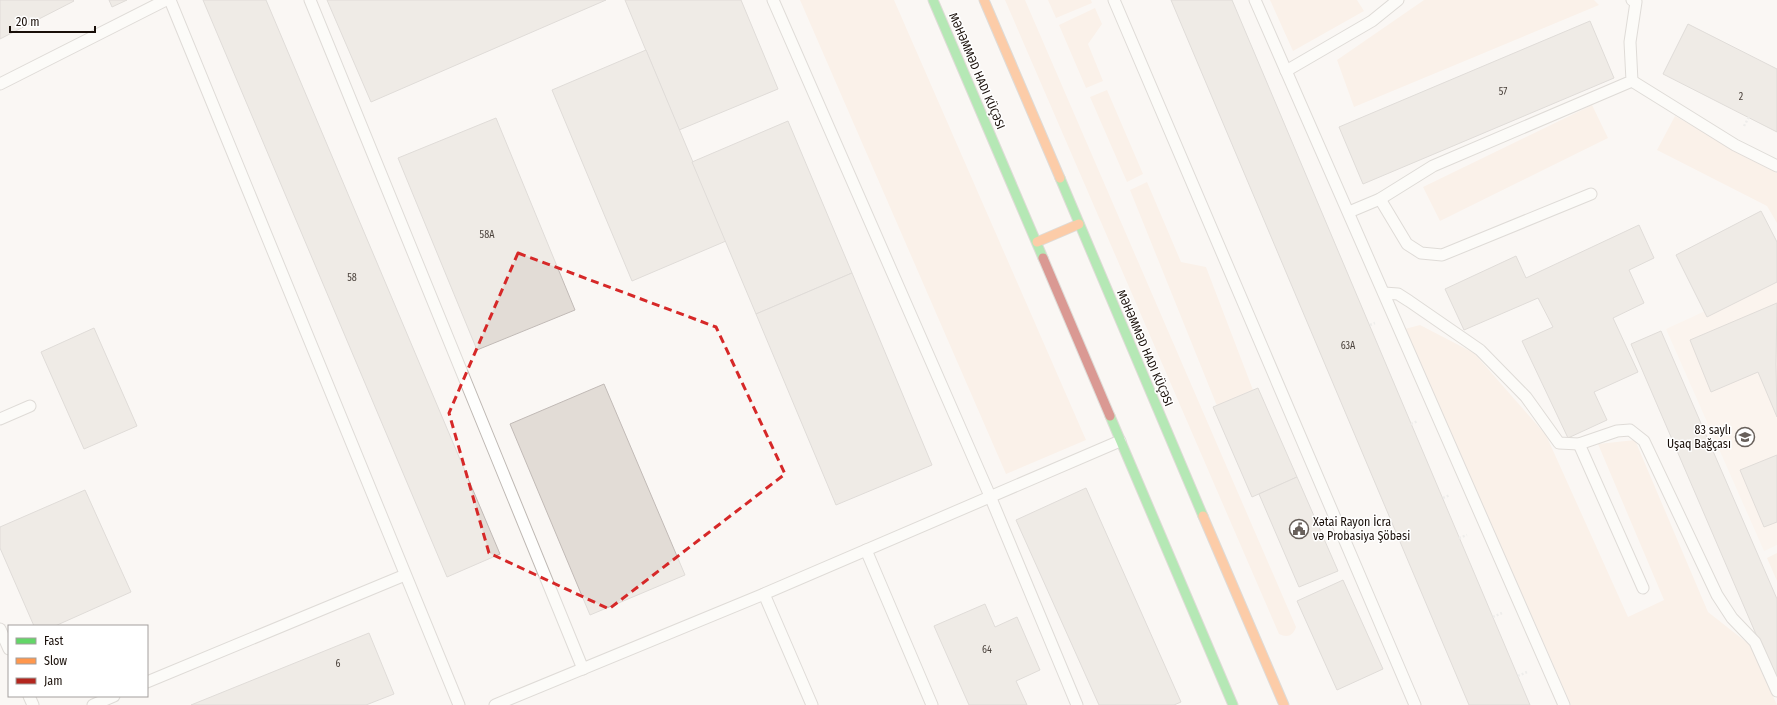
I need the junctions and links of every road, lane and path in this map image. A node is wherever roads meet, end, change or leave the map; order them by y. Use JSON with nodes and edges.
{"nodes":[{"id":1,"x":166,"y":0,"type":"edge"},
{"id":2,"x":170,"y":0,"type":"edge"},
{"id":3,"x":310,"y":0,"type":"edge"},
{"id":4,"x":774,"y":0,"type":"edge"},
{"id":5,"x":933,"y":0,"type":"edge"},
{"id":6,"x":984,"y":0,"type":"edge"},
{"id":7,"x":1114,"y":0,"type":"edge"},
{"id":8,"x":1255,"y":0,"type":"edge"},
{"id":9,"x":1398,"y":0,"type":"edge"},
{"id":10,"x":1632,"y":0,"type":"edge"},
{"id":11,"x":1286,"y":71,"type":"junction"},
{"id":12,"x":1632,"y":81,"type":"junction"},
{"id":13,"x":0,"y":84,"type":"edge"},
{"id":14,"x":1777,"y":166,"type":"edge"},
{"id":15,"x":1592,"y":194,"type":"dead end"},
{"id":16,"x":1380,"y":199,"type":"junction"},
{"id":17,"x":1349,"y":212,"type":"junction"},
{"id":18,"x":1079,"y":224,"type":"junction"},
{"id":19,"x":1037,"y":242,"type":"junction"},
{"id":20,"x":1384,"y":293,"type":"junction"},
{"id":21,"x":30,"y":406,"type":"dead end"},
{"id":22,"x":0,"y":419,"type":"edge"},
{"id":23,"x":1120,"y":441,"type":"junction"},
{"id":24,"x":1579,"y":444,"type":"junction"},
{"id":25,"x":990,"y":496,"type":"junction"},
{"id":26,"x":866,"y":550,"type":"junction"},
{"id":27,"x":405,"y":575,"type":"junction"},
{"id":28,"x":1643,"y":588,"type":"dead end"},
{"id":29,"x":764,"y":594,"type":"junction"},
{"id":30,"x":0,"y":629,"type":"edge"},
{"id":31,"x":5,"y":646,"type":"edge"},
{"id":32,"x":583,"y":669,"type":"junction"},
{"id":33,"x":148,"y":682,"type":"edge"},
{"id":34,"x":1777,"y":691,"type":"edge"},
{"id":35,"x":112,"y":697,"type":"edge"},
{"id":36,"x":93,"y":705,"type":"edge"},
{"id":37,"x":459,"y":705,"type":"edge"},
{"id":38,"x":495,"y":705,"type":"edge"},
{"id":39,"x":812,"y":705,"type":"edge"},
{"id":40,"x":932,"y":705,"type":"edge"},
{"id":41,"x":1077,"y":705,"type":"edge"},
{"id":42,"x":1232,"y":705,"type":"edge"},
{"id":43,"x":1284,"y":705,"type":"edge"},
{"id":44,"x":1414,"y":705,"type":"edge"},
{"id":45,"x":1564,"y":705,"type":"edge"}],
"edges":[{"from":1,"to":13,"type":"lane"},
{"from":2,"to":27,"type":"lane"},
{"from":3,"to":32,"type":"lane"},
{"from":4,"to":25,"type":"lane"},
{"from":5,"to":19,"type":"street","name":"MƏHƏMMƏD HADI KÜÇƏSI"},
{"from":6,"to":18,"type":"street","name":"MƏHƏMMƏD HADI KÜÇƏSI"},
{"from":7,"to":44,"type":"lane"},
{"from":8,"to":11,"type":"lane"},
{"from":9,"to":11,"type":"lane"},
{"from":10,"to":12,"type":"lane"},
{"from":11,"to":17,"type":"lane"},
{"from":12,"to":14,"type":"lane"},
{"from":12,"to":16,"type":"lane"},
{"from":15,"to":16,"type":"lane"},
{"from":16,"to":17,"type":"lane"},
{"from":17,"to":20,"type":"lane"},
{"from":18,"to":19,"type":"street"},
{"from":18,"to":43,"type":"street","name":"MƏHƏMMƏD HADI KÜÇƏSI"},
{"from":19,"to":23,"type":"street","name":"MƏHƏMMƏD HADI KÜÇƏSI"},
{"from":20,"to":24,"type":"lane"},
{"from":20,"to":45,"type":"lane"},
{"from":21,"to":22,"type":"lane"},
{"from":23,"to":25,"type":"lane"},
{"from":23,"to":42,"type":"street","name":"MƏHƏMMƏD HADI KÜÇƏSI"},
{"from":24,"to":28,"type":"lane"},
{"from":24,"to":34,"type":"lane"},
{"from":25,"to":26,"type":"lane"},
{"from":25,"to":41,"type":"lane"},
{"from":26,"to":29,"type":"lane"},
{"from":26,"to":40,"type":"lane"},
{"from":27,"to":33,"type":"lane"},
{"from":27,"to":37,"type":"lane"},
{"from":29,"to":32,"type":"lane"},
{"from":29,"to":39,"type":"lane"},
{"from":30,"to":31,"type":"lane"},
{"from":32,"to":38,"type":"lane"},
{"from":35,"to":36,"type":"lane"}]}
